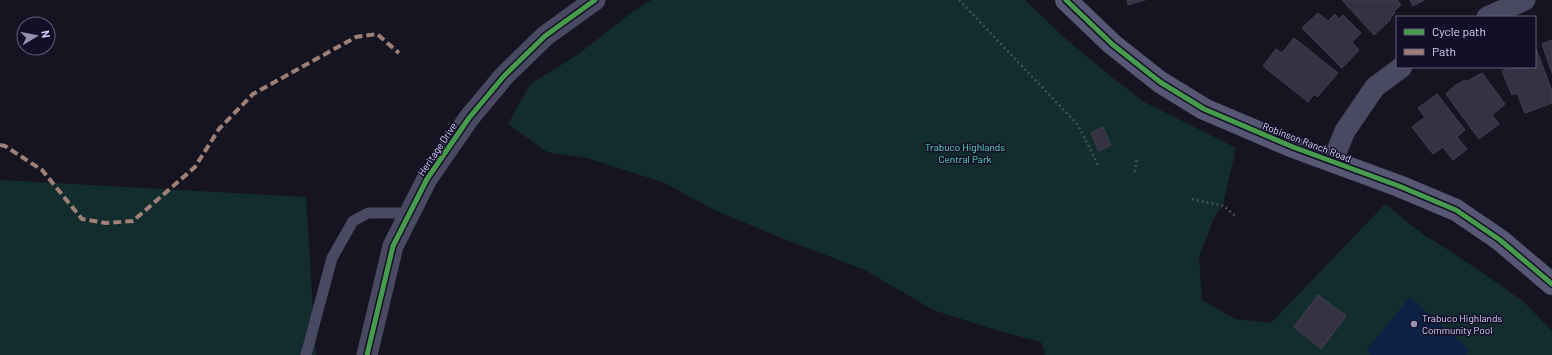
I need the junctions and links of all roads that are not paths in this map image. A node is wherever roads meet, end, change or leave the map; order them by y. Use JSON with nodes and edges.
{"nodes":[{"id":1,"x":595,"y":0,"type":"edge"},
{"id":2,"x":1066,"y":0,"type":"edge"},
{"id":3,"x":1525,"y":0,"type":"edge"},
{"id":4,"x":1489,"y":16,"type":"edge"},
{"id":5,"x":1401,"y":68,"type":"edge"},
{"id":6,"x":1332,"y":162,"type":"junction"},
{"id":7,"x":409,"y":213,"type":"junction"},
{"id":8,"x":1552,"y":284,"type":"edge"},
{"id":9,"x":306,"y":355,"type":"edge"},
{"id":10,"x":367,"y":355,"type":"edge"}],
"edges":[{"from":1,"to":7,"type":"street","name":"Heritage Drive"},
{"from":2,"to":6,"type":"street","name":"Robinson Ranch Road"},
{"from":3,"to":4,"type":"street"},
{"from":5,"to":6,"type":"street"},
{"from":6,"to":8,"type":"street","name":"Robinson Ranch Road"},
{"from":7,"to":9,"type":"lane"},
{"from":7,"to":10,"type":"street","name":"Heritage Drive"}]}
